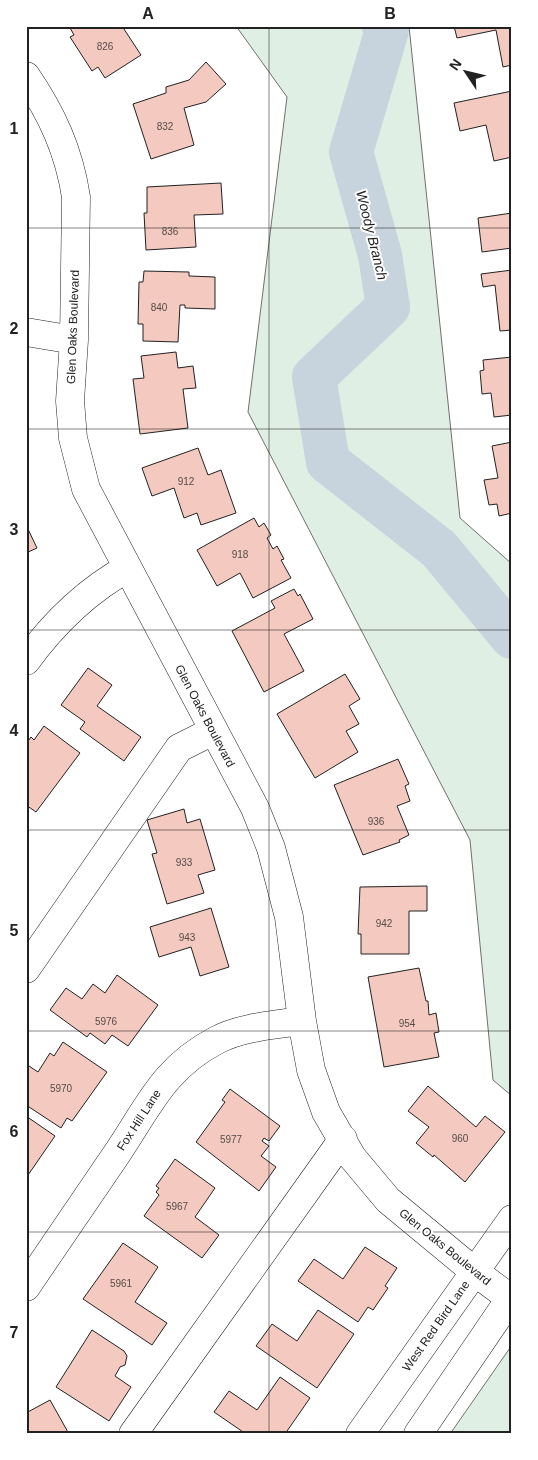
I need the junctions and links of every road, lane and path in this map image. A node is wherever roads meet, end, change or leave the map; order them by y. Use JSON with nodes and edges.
{"nodes":[{"id":1,"x":26,"y":76,"type":"edge"},
{"id":2,"x":26,"y":332,"type":"edge"},
{"id":3,"x":74,"y":340,"type":"junction"},
{"id":4,"x":128,"y":568,"type":"junction"},
{"id":5,"x":26,"y":661,"type":"edge"},
{"id":6,"x":213,"y":731,"type":"junction"},
{"id":7,"x":26,"y":969,"type":"edge"},
{"id":8,"x":302,"y":1020,"type":"junction"},
{"id":9,"x":343,"y":1140,"type":"junction"},
{"id":10,"x":512,"y":1219,"type":"edge"},
{"id":11,"x":475,"y":1272,"type":"junction"},
{"id":12,"x":26,"y":1287,"type":"edge"},
{"id":13,"x":511,"y":1297,"type":"edge"},
{"id":14,"x":133,"y":1434,"type":"edge"},
{"id":15,"x":360,"y":1434,"type":"edge"},
{"id":16,"x":418,"y":1434,"type":"edge"}],
"edges":[{"from":1,"to":3,"type":"street","name":"Glen Oaks Boulevard"},
{"from":2,"to":3,"type":"street"},
{"from":3,"to":4,"type":"street","name":"Glen Oaks Boulevard"},
{"from":4,"to":5,"type":"street"},
{"from":4,"to":6,"type":"street","name":"Glen Oaks Boulevard"},
{"from":6,"to":7,"type":"street"},
{"from":6,"to":8,"type":"street","name":"Glen Oaks Boulevard"},
{"from":8,"to":9,"type":"street","name":"Glen Oaks Boulevard"},
{"from":8,"to":12,"type":"street","name":"Fox Hill Lane"},
{"from":9,"to":11,"type":"street","name":"Glen Oaks Boulevard"},
{"from":9,"to":14,"type":"street"},
{"from":10,"to":11,"type":"street","name":"West Red Bird Lane"},
{"from":11,"to":13,"type":"street","name":"Glen Oaks Boulevard"},
{"from":11,"to":15,"type":"street","name":"West Red Bird Lane"},
{"from":13,"to":16,"type":"street"}]}
